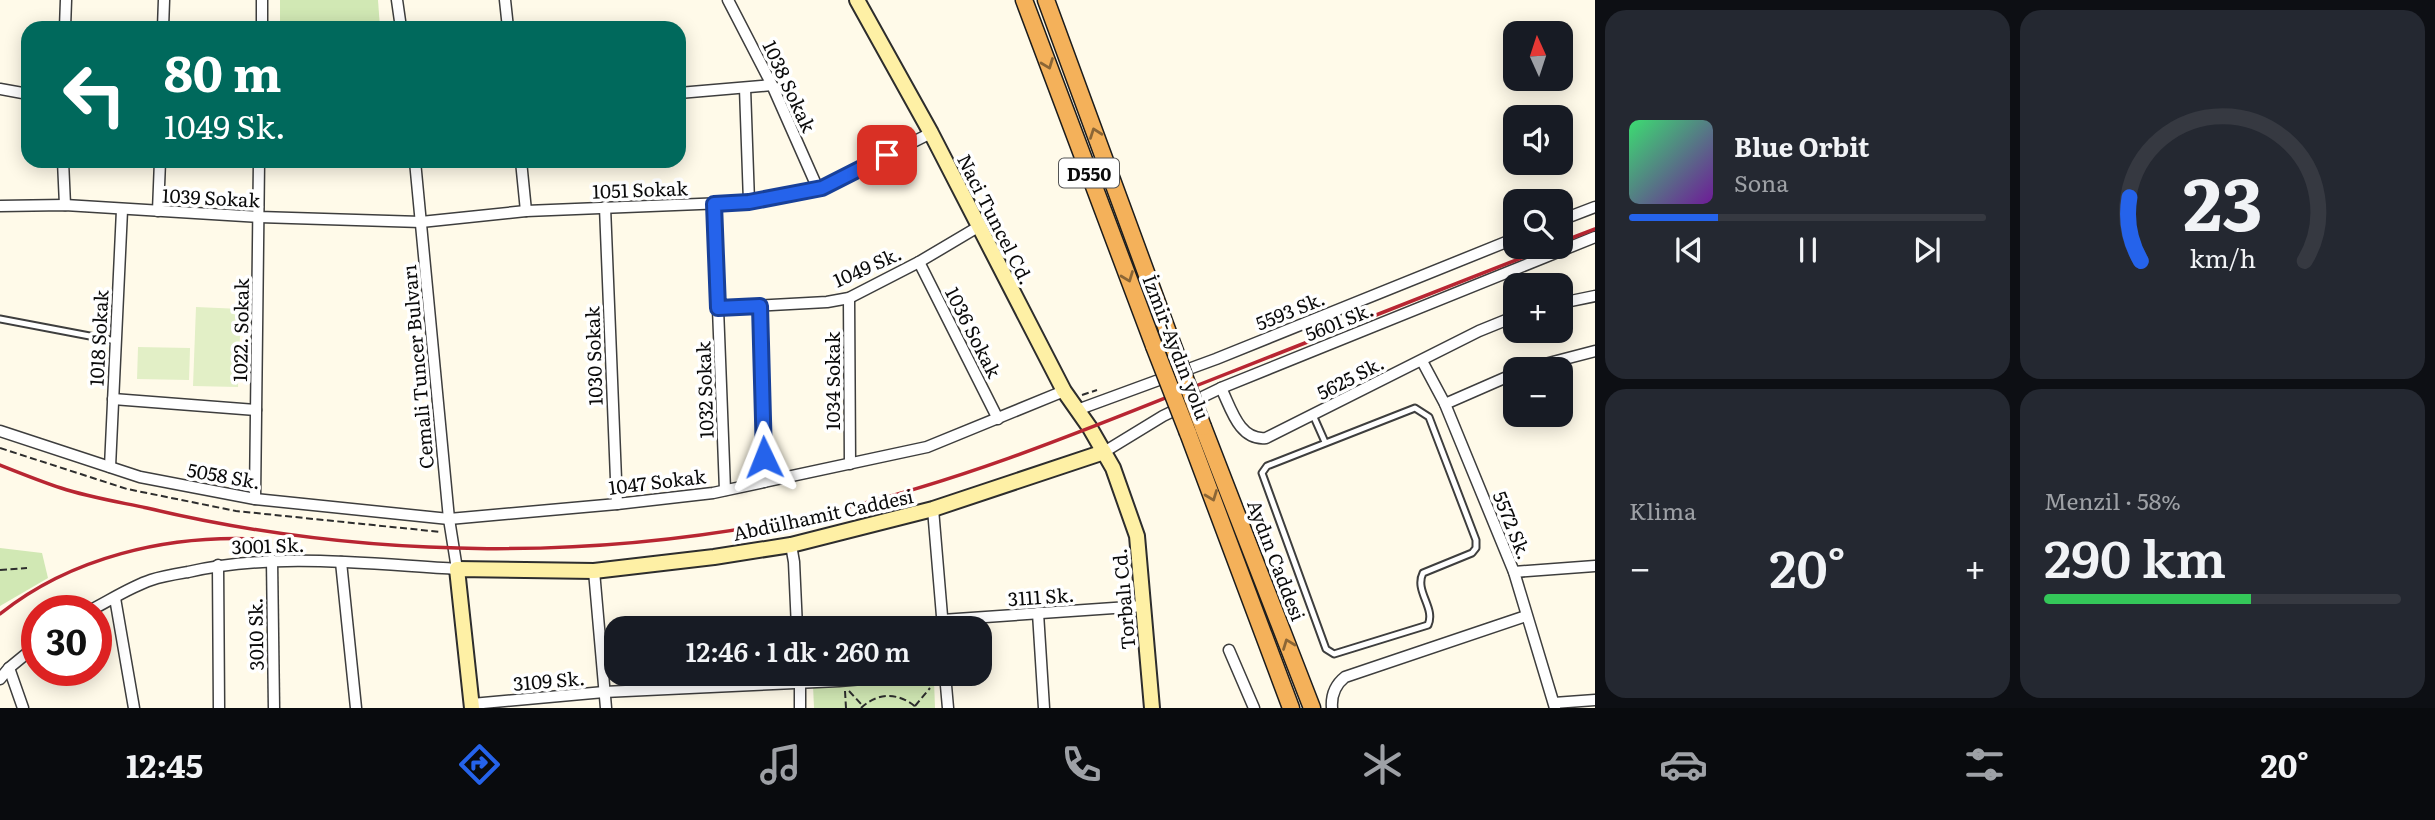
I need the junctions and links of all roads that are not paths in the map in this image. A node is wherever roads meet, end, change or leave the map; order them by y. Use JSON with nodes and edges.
{"nodes":[{"id":1,"x":66,"y":0,"type":"edge"},
{"id":2,"x":164,"y":0,"type":"edge"},
{"id":3,"x":262,"y":0,"type":"edge"},
{"id":4,"x":397,"y":0,"type":"edge"},
{"id":5,"x":505,"y":0,"type":"edge"},
{"id":6,"x":728,"y":0,"type":"edge"},
{"id":7,"x":857,"y":0,"type":"edge"},
{"id":8,"x":1024,"y":0,"type":"edge"},
{"id":9,"x":1046,"y":0,"type":"edge"},
{"id":10,"x":65,"y":21,"type":"edge"},
{"id":11,"x":163,"y":21,"type":"edge"},
{"id":12,"x":262,"y":21,"type":"edge"},
{"id":13,"x":400,"y":21,"type":"edge"},
{"id":14,"x":507,"y":21,"type":"edge"},
{"id":15,"x":772,"y":85,"type":"junction"},
{"id":16,"x":745,"y":88,"type":"junction"},
{"id":17,"x":0,"y":89,"type":"edge"},
{"id":18,"x":686,"y":92,"type":"edge"},
{"id":19,"x":21,"y":93,"type":"edge"},
{"id":20,"x":931,"y":133,"type":"junction"},
{"id":21,"x":63,"y":168,"type":"edge"},
{"id":22,"x":160,"y":168,"type":"edge"},
{"id":23,"x":260,"y":168,"type":"edge"},
{"id":24,"x":416,"y":168,"type":"edge"},
{"id":25,"x":522,"y":168,"type":"edge"},
{"id":26,"x":818,"y":188,"type":"junction"},
{"id":27,"x":749,"y":202,"type":"junction"},
{"id":28,"x":714,"y":204,"type":"junction"},
{"id":29,"x":65,"y":205,"type":"junction"},
{"id":30,"x":0,"y":206,"type":"edge"},
{"id":31,"x":605,"y":207,"type":"junction"},
{"id":32,"x":1595,"y":207,"type":"edge"},
{"id":33,"x":122,"y":210,"type":"junction"},
{"id":34,"x":158,"y":211,"type":"junction"},
{"id":35,"x":526,"y":211,"type":"junction"},
{"id":36,"x":1573,"y":215,"type":"edge"},
{"id":37,"x":258,"y":217,"type":"junction"},
{"id":38,"x":421,"y":222,"type":"junction"},
{"id":39,"x":978,"y":227,"type":"junction"},
{"id":40,"x":1595,"y":237,"type":"edge"},
{"id":41,"x":1503,"y":243,"type":"edge"},
{"id":42,"x":919,"y":262,"type":"junction"},
{"id":43,"x":1595,"y":296,"type":"edge"},
{"id":44,"x":849,"y":298,"type":"junction"},
{"id":45,"x":1573,"y":301,"type":"edge"},
{"id":46,"x":760,"y":306,"type":"junction"},
{"id":47,"x":718,"y":308,"type":"junction"},
{"id":48,"x":0,"y":319,"type":"edge"},
{"id":49,"x":1503,"y":321,"type":"edge"},
{"id":50,"x":116,"y":341,"type":"junction"},
{"id":51,"x":1595,"y":351,"type":"edge"},
{"id":52,"x":1572,"y":357,"type":"edge"},
{"id":53,"x":1422,"y":361,"type":"junction"},
{"id":54,"x":1503,"y":379,"type":"edge"},
{"id":55,"x":1221,"y":388,"type":"junction"},
{"id":56,"x":1063,"y":391,"type":"junction"},
{"id":57,"x":113,"y":399,"type":"junction"},
{"id":58,"x":1446,"y":404,"type":"junction"},
{"id":59,"x":256,"y":410,"type":"junction"},
{"id":60,"x":1077,"y":410,"type":"junction"},
{"id":61,"x":1313,"y":415,"type":"junction"},
{"id":62,"x":998,"y":418,"type":"junction"},
{"id":63,"x":1195,"y":430,"type":"junction"},
{"id":64,"x":0,"y":431,"type":"edge"},
{"id":65,"x":1325,"y":442,"type":"junction"},
{"id":66,"x":1104,"y":452,"type":"junction"},
{"id":67,"x":850,"y":464,"type":"junction"},
{"id":68,"x":110,"y":467,"type":"junction"},
{"id":69,"x":764,"y":482,"type":"junction"},
{"id":70,"x":725,"y":490,"type":"junction"},
{"id":71,"x":255,"y":499,"type":"junction"},
{"id":72,"x":617,"y":504,"type":"junction"},
{"id":73,"x":933,"y":509,"type":"junction"},
{"id":74,"x":449,"y":519,"type":"junction"},
{"id":75,"x":791,"y":545,"type":"junction"},
{"id":76,"x":272,"y":560,"type":"junction"},
{"id":77,"x":341,"y":562,"type":"junction"},
{"id":78,"x":219,"y":565,"type":"junction"},
{"id":79,"x":1595,"y":566,"type":"edge"},
{"id":80,"x":457,"y":569,"type":"junction"},
{"id":81,"x":594,"y":570,"type":"junction"},
{"id":82,"x":1514,"y":572,"type":"junction"},
{"id":83,"x":115,"y":598,"type":"junction"},
{"id":84,"x":112,"y":600,"type":"edge"},
{"id":85,"x":1143,"y":606,"type":"junction"},
{"id":86,"x":1038,"y":613,"type":"junction"},
{"id":87,"x":796,"y":616,"type":"edge"},
{"id":88,"x":941,"y":616,"type":"edge"},
{"id":89,"x":1526,"y":616,"type":"junction"},
{"id":90,"x":992,"y":618,"type":"edge"},
{"id":91,"x":1229,"y":650,"type":"dead end"},
{"id":92,"x":21,"y":658,"type":"edge"},
{"id":93,"x":9,"y":668,"type":"junction"},
{"id":94,"x":0,"y":679,"type":"edge"},
{"id":95,"x":688,"y":686,"type":"edge"},
{"id":96,"x":800,"y":686,"type":"edge"},
{"id":97,"x":946,"y":686,"type":"edge"},
{"id":98,"x":604,"y":692,"type":"junction"},
{"id":99,"x":1595,"y":700,"type":"edge"},
{"id":100,"x":1555,"y":705,"type":"edge"},
{"id":101,"x":472,"y":706,"type":"edge"},
{"id":102,"x":23,"y":708,"type":"edge"},
{"id":103,"x":134,"y":708,"type":"edge"},
{"id":104,"x":219,"y":708,"type":"edge"},
{"id":105,"x":274,"y":708,"type":"edge"},
{"id":106,"x":356,"y":708,"type":"edge"},
{"id":107,"x":606,"y":708,"type":"edge"},
{"id":108,"x":800,"y":708,"type":"edge"},
{"id":109,"x":948,"y":708,"type":"edge"},
{"id":110,"x":1044,"y":708,"type":"edge"},
{"id":111,"x":1152,"y":708,"type":"edge"},
{"id":112,"x":1254,"y":708,"type":"edge"},
{"id":113,"x":1292,"y":708,"type":"edge"},
{"id":114,"x":1312,"y":708,"type":"edge"},
{"id":115,"x":1332,"y":708,"type":"edge"}],
"edges":[{"from":1,"to":10,"type":"street"},
{"from":2,"to":11,"type":"street"},
{"from":3,"to":12,"type":"street"},
{"from":4,"to":13,"type":"street"},
{"from":5,"to":14,"type":"street"},
{"from":6,"to":15,"type":"street","name":"1038 Sokak"},
{"from":7,"to":20,"type":"main road","name":"Naci Tuncel Cd."},
{"from":8,"to":63,"type":"highway","name":"İzmir-Aydın yolu","number":"D550","one_way":true,"bridge":true},
{"from":63,"to":9,"type":"highway","name":"İzmir-Aydın yolu","number":"D550","one_way":true,"bridge":true},
{"from":15,"to":16,"type":"street"},
{"from":15,"to":26,"type":"street","name":"1038 Sokak"},
{"from":16,"to":18,"type":"street"},
{"from":16,"to":27,"type":"street"},
{"from":17,"to":19,"type":"street"},
{"from":20,"to":26,"type":"street","name":"1051 Sokak"},
{"from":20,"to":39,"type":"main road","name":"Naci Tuncel Cd."},
{"from":21,"to":29,"type":"street"},
{"from":22,"to":34,"type":"street"},
{"from":23,"to":37,"type":"street","name":"1022. Sokak"},
{"from":24,"to":38,"type":"street","name":"Cemali Tuncer Bulvarı"},
{"from":25,"to":35,"type":"street"},
{"from":26,"to":27,"type":"street","name":"1051 Sokak"},
{"from":27,"to":28,"type":"street","name":"1051 Sokak"},
{"from":28,"to":31,"type":"street","name":"1051 Sokak"},
{"from":28,"to":47,"type":"street","name":"1032 Sokak"},
{"from":29,"to":30,"type":"street","name":"1039 Sokak"},
{"from":29,"to":33,"type":"street","name":"1039 Sokak"},
{"from":31,"to":35,"type":"street","name":"1051 Sokak"},
{"from":31,"to":72,"type":"street","name":"1030 Sokak"},
{"from":32,"to":36,"type":"street"},
{"from":33,"to":34,"type":"street","name":"1039 Sokak"},
{"from":33,"to":50,"type":"street","name":"1018 Sokak"},
{"from":34,"to":37,"type":"street","name":"1039 Sokak"},
{"from":35,"to":38,"type":"street","name":"1051 Sokak"},
{"from":37,"to":38,"type":"street","name":"1039 Sokak"},
{"from":37,"to":59,"type":"street","name":"1022. Sokak"},
{"from":38,"to":74,"type":"street","name":"Cemali Tuncer Bulvarı"},
{"from":39,"to":42,"type":"street","name":"1049 Sk."},
{"from":39,"to":56,"type":"main road","name":"Naci Tuncel Cd."},
{"from":40,"to":55,"type":"street","name":"5601 Sk."},
{"from":41,"to":60,"type":"street","name":"5593 Sk."},
{"from":42,"to":44,"type":"street","name":"1049 Sk."},
{"from":42,"to":62,"type":"street","name":"1036 Sokak"},
{"from":43,"to":45,"type":"street"},
{"from":44,"to":46,"type":"street","name":"1049 Sk."},
{"from":44,"to":67,"type":"street","name":"1034 Sokak"},
{"from":46,"to":47,"type":"street","name":"1049 Sk."},
{"from":46,"to":69,"type":"street"},
{"from":47,"to":70,"type":"street","name":"1032 Sokak"},
{"from":48,"to":50,"type":"lane"},
{"from":49,"to":53,"type":"street","name":"5625 Sk."},
{"from":50,"to":57,"type":"street","name":"1018 Sokak"},
{"from":51,"to":52,"type":"street"},
{"from":53,"to":58,"type":"street","name":"5572 Sk."},
{"from":53,"to":61,"type":"street","name":"5625 Sk."},
{"from":54,"to":58,"type":"street"},
{"from":55,"to":61,"type":"street","name":"5625 Sk."},
{"from":55,"to":66,"type":"street","name":"5601 Sk."},
{"from":56,"to":60,"type":"main road","name":"Naci Tuncel Cd."},
{"from":56,"to":62,"type":"street","name":"1047 Sokak"},
{"from":57,"to":59,"type":"street"},
{"from":57,"to":68,"type":"street","name":"1018 Sokak"},
{"from":58,"to":82,"type":"street","name":"5572 Sk."},
{"from":59,"to":71,"type":"street","name":"1022. Sokak"},
{"from":60,"to":66,"type":"main road","name":"Naci Tuncel Cd."},
{"from":61,"to":65,"type":"lane"},
{"from":62,"to":67,"type":"street","name":"1047 Sokak"},
{"from":63,"to":113,"type":"highway","name":"İzmir-Aydın yolu","number":"D550","one_way":true},
{"from":114,"to":63,"type":"highway","name":"Aydın Caddesi","number":"D550","one_way":true},
{"from":64,"to":68,"type":"street","name":"5058 Sk."},
{"from":65,"to":65,"type":"lane"},
{"from":66,"to":73,"type":"main road","name":"Abdülhamit Caddesi"},
{"from":66,"to":85,"type":"main road","name":"Torbalı Cd."},
{"from":67,"to":69,"type":"street","name":"1047 Sokak"},
{"from":68,"to":71,"type":"street","name":"5058 Sk."},
{"from":69,"to":70,"type":"street","name":"1047 Sokak"},
{"from":70,"to":72,"type":"street","name":"1047 Sokak"},
{"from":71,"to":74,"type":"street","name":"5058 Sk."},
{"from":72,"to":74,"type":"street","name":"1047 Sokak"},
{"from":73,"to":75,"type":"main road","name":"Abdülhamit Caddesi"},
{"from":73,"to":88,"type":"street"},
{"from":74,"to":80,"type":"street","name":"Cemali Tuncer Bulvarı"},
{"from":75,"to":81,"type":"main road","name":"Abdülhamit Caddesi"},
{"from":75,"to":87,"type":"street"},
{"from":76,"to":77,"type":"street","name":"3001 Sk."},
{"from":76,"to":78,"type":"street","name":"3001 Sk."},
{"from":76,"to":105,"type":"street","name":"3010 Sk."},
{"from":77,"to":80,"type":"street","name":"3001 Sk."},
{"from":77,"to":106,"type":"street"},
{"from":78,"to":83,"type":"street","name":"3001 Sk."},
{"from":78,"to":104,"type":"street"},
{"from":79,"to":82,"type":"street"},
{"from":80,"to":81,"type":"main road","name":"Abdülhamit Caddesi"},
{"from":80,"to":101,"type":"main road"},
{"from":81,"to":98,"type":"street"},
{"from":82,"to":89,"type":"street","name":"5572 Sk."},
{"from":83,"to":84,"type":"street","name":"3001 Sk."},
{"from":83,"to":103,"type":"street"},
{"from":85,"to":86,"type":"street","name":"3111 Sk."},
{"from":85,"to":111,"type":"main road","name":"Torbalı Cd."},
{"from":86,"to":90,"type":"street","name":"3111 Sk."},
{"from":86,"to":110,"type":"street"},
{"from":89,"to":100,"type":"street","name":"5572 Sk."},
{"from":89,"to":115,"type":"street"},
{"from":91,"to":112,"type":"street"},
{"from":92,"to":93,"type":"street"},
{"from":93,"to":94,"type":"street"},
{"from":93,"to":102,"type":"street"},
{"from":95,"to":98,"type":"street","name":"3109 Sk."},
{"from":96,"to":108,"type":"street"},
{"from":97,"to":109,"type":"street"},
{"from":98,"to":101,"type":"street","name":"3109 Sk."},
{"from":98,"to":107,"type":"street"},
{"from":99,"to":100,"type":"street"}]}
